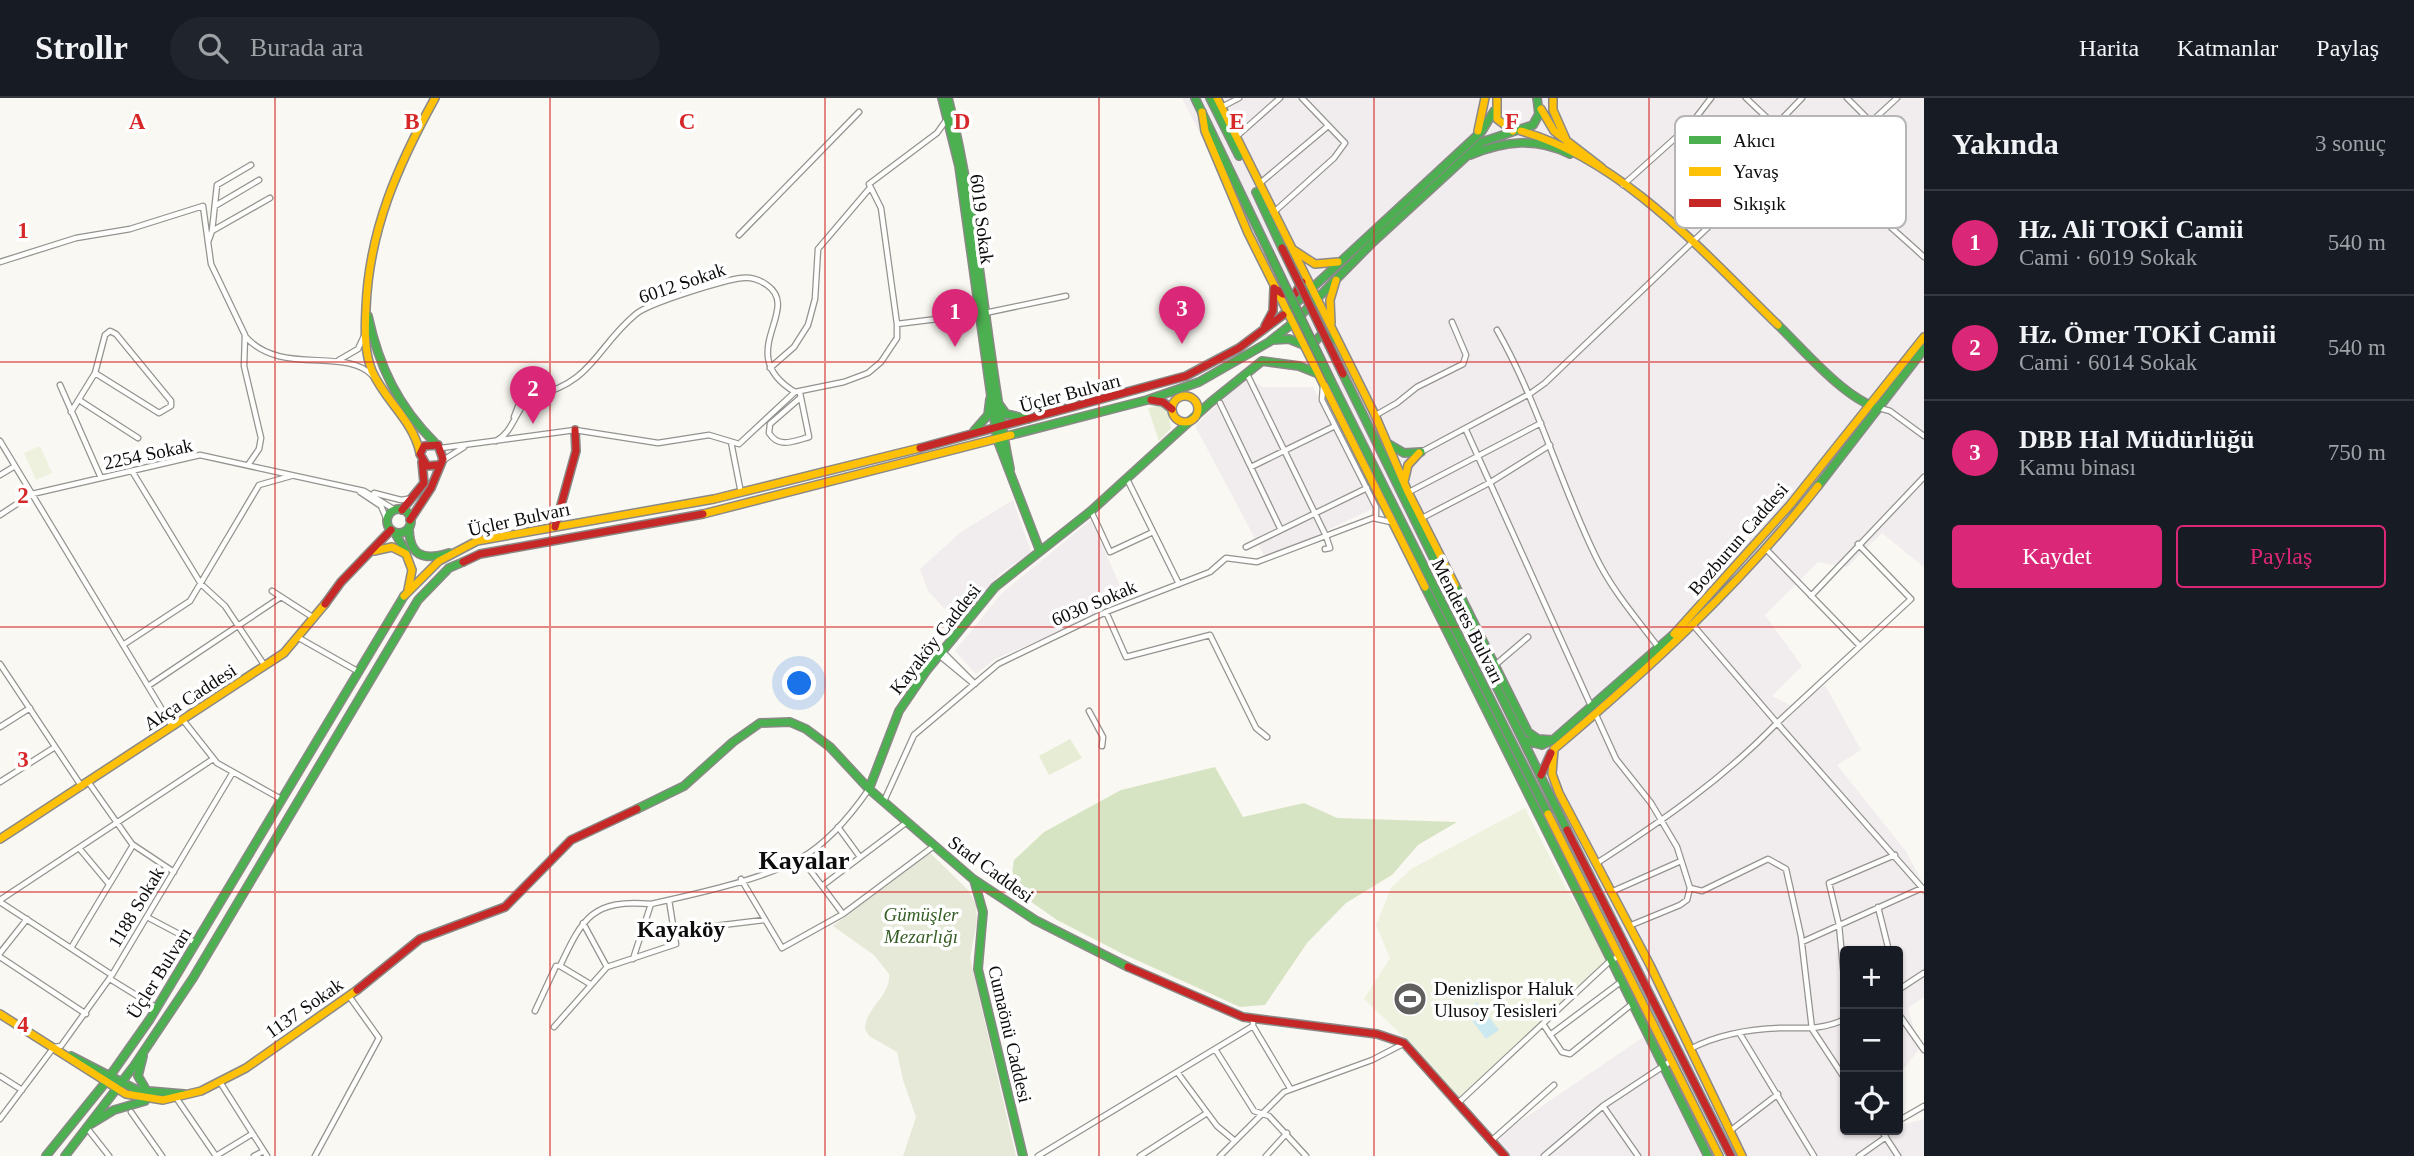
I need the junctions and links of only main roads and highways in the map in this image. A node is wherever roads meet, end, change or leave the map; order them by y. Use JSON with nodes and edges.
{"nodes":[{"id":1,"x":435,"y":98,"type":"edge"},
{"id":2,"x":942,"y":98,"type":"edge"},
{"id":3,"x":948,"y":98,"type":"edge"},
{"id":4,"x":1195,"y":98,"type":"edge"},
{"id":5,"x":1210,"y":98,"type":"edge"},
{"id":6,"x":1217,"y":98,"type":"edge"},
{"id":7,"x":1485,"y":98,"type":"edge"},
{"id":8,"x":1497,"y":98,"type":"edge"},
{"id":9,"x":1553,"y":98,"type":"edge"},
{"id":10,"x":1540,"y":102,"type":"edge"},
{"id":11,"x":1218,"y":108,"type":"junction"},
{"id":12,"x":1494,"y":109,"type":"junction"},
{"id":13,"x":1202,"y":112,"type":"junction"},
{"id":14,"x":951,"y":115,"type":"junction"},
{"id":15,"x":1517,"y":131,"type":"junction"},
{"id":16,"x":1471,"y":141,"type":"junction"},
{"id":17,"x":1568,"y":144,"type":"junction"},
{"id":18,"x":1570,"y":154,"type":"junction"},
{"id":19,"x":1463,"y":159,"type":"junction"},
{"id":20,"x":1623,"y":185,"type":"junction"},
{"id":21,"x":1675,"y":228,"type":"edge"},
{"id":22,"x":1675,"y":228,"type":"edge"},
{"id":23,"x":1285,"y":247,"type":"junction"},
{"id":24,"x":1341,"y":260,"type":"junction"},
{"id":25,"x":1303,"y":273,"type":"junction"},
{"id":26,"x":1338,"y":276,"type":"junction"},
{"id":27,"x":1273,"y":284,"type":"junction"},
{"id":28,"x":1311,"y":289,"type":"junction"},
{"id":29,"x":1316,"y":298,"type":"junction"},
{"id":30,"x":366,"y":307,"type":"junction"},
{"id":31,"x":1287,"y":312,"type":"junction"},
{"id":32,"x":1293,"y":323,"type":"junction"},
{"id":33,"x":1262,"y":331,"type":"junction"},
{"id":34,"x":1333,"y":331,"type":"junction"},
{"id":35,"x":1924,"y":337,"type":"edge"},
{"id":36,"x":1338,"y":341,"type":"junction"},
{"id":37,"x":1269,"y":342,"type":"junction"},
{"id":38,"x":1304,"y":345,"type":"junction"},
{"id":39,"x":1924,"y":349,"type":"edge"},
{"id":40,"x":1310,"y":354,"type":"junction"},
{"id":41,"x":1326,"y":379,"type":"junction"},
{"id":42,"x":1199,"y":382,"type":"junction"},
{"id":43,"x":993,"y":400,"type":"junction"},
{"id":44,"x":1147,"y":400,"type":"junction"},
{"id":45,"x":1196,"y":402,"type":"junction"},
{"id":46,"x":1214,"y":402,"type":"junction"},
{"id":47,"x":1868,"y":405,"type":"junction"},
{"id":48,"x":1878,"y":408,"type":"junction"},
{"id":49,"x":1172,"y":409,"type":"junction"},
{"id":50,"x":1039,"y":418,"type":"junction"},
{"id":51,"x":1176,"y":418,"type":"junction"},
{"id":52,"x":1193,"y":419,"type":"junction"},
{"id":53,"x":998,"y":428,"type":"junction"},
{"id":54,"x":575,"y":430,"type":"road end"},
{"id":55,"x":959,"y":436,"type":"junction"},
{"id":56,"x":1000,"y":438,"type":"junction"},
{"id":57,"x":1170,"y":439,"type":"junction"},
{"id":58,"x":1383,"y":439,"type":"junction"},
{"id":59,"x":438,"y":446,"type":"junction"},
{"id":60,"x":421,"y":457,"type":"junction"},
{"id":61,"x":440,"y":463,"type":"junction"},
{"id":62,"x":1406,"y":488,"type":"junction"},
{"id":63,"x":399,"y":510,"type":"junction"},
{"id":64,"x":1418,"y":520,"type":"junction"},
{"id":65,"x":410,"y":524,"type":"junction"},
{"id":66,"x":555,"y":527,"type":"junction"},
{"id":67,"x":393,"y":531,"type":"junction"},
{"id":68,"x":1041,"y":551,"type":"junction"},
{"id":69,"x":372,"y":552,"type":"junction"},
{"id":70,"x":451,"y":553,"type":"junction"},
{"id":71,"x":406,"y":554,"type":"junction"},
{"id":72,"x":1421,"y":562,"type":"junction"},
{"id":73,"x":1449,"y":585,"type":"junction"},
{"id":74,"x":1426,"y":587,"type":"junction"},
{"id":75,"x":408,"y":590,"type":"junction"},
{"id":76,"x":1594,"y":712,"type":"junction"},
{"id":77,"x":1523,"y":740,"type":"junction"},
{"id":78,"x":1553,"y":740,"type":"junction"},
{"id":79,"x":1554,"y":749,"type":"junction"},
{"id":80,"x":1541,"y":775,"type":"junction"},
{"id":81,"x":869,"y":789,"type":"junction"},
{"id":82,"x":0,"y":839,"type":"edge"},
{"id":83,"x":973,"y":879,"type":"junction"},
{"id":84,"x":494,"y":912,"type":"joint"},
{"id":85,"x":1615,"y":959,"type":"junction"},
{"id":86,"x":0,"y":1014,"type":"edge"},
{"id":87,"x":145,"y":1049,"type":"junction"},
{"id":88,"x":107,"y":1080,"type":"junction"},
{"id":89,"x":119,"y":1088,"type":"junction"},
{"id":90,"x":201,"y":1091,"type":"junction"},
{"id":91,"x":164,"y":1095,"type":"junction"},
{"id":92,"x":153,"y":1100,"type":"junction"},
{"id":93,"x":88,"y":1126,"type":"junction"},
{"id":94,"x":46,"y":1156,"type":"edge"},
{"id":95,"x":65,"y":1156,"type":"edge"},
{"id":96,"x":1023,"y":1156,"type":"edge"},
{"id":97,"x":1506,"y":1156,"type":"edge"},
{"id":98,"x":1708,"y":1156,"type":"edge"},
{"id":99,"x":1718,"y":1156,"type":"edge"},
{"id":100,"x":1731,"y":1156,"type":"edge"},
{"id":101,"x":1742,"y":1156,"type":"edge"}],
"edges":[{"from":1,"to":30,"type":"main road"},
{"from":2,"to":14,"type":"main road","name":"6019 Sokak"},
{"from":3,"to":14,"type":"main road","name":"6019 Sokak"},
{"from":4,"to":13,"type":"main road","name":"Menderes Bulvarı"},
{"from":5,"to":11,"type":"main road","name":"Menderes Bulvarı"},
{"from":6,"to":11,"type":"main road"},
{"from":7,"to":16,"type":"main road"},
{"from":8,"to":12,"type":"main road","name":"Üçler Bulvarı"},
{"from":9,"to":17,"type":"main road"},
{"from":10,"to":15,"type":"main road"},
{"from":10,"to":17,"type":"main road"},
{"from":11,"to":23,"type":"main road","name":"Menderes Bulvarı"},
{"from":11,"to":23,"type":"main road"},
{"from":12,"to":15,"type":"main road"},
{"from":12,"to":16,"type":"main road","name":"Üçler Bulvarı"},
{"from":13,"to":27,"type":"main road"},
{"from":13,"to":41,"type":"main road","name":"Menderes Bulvarı","bridge":true},
{"from":14,"to":43,"type":"main road","name":"6019 Sokak"},
{"from":15,"to":18,"type":"main road"},
{"from":15,"to":19,"type":"main road"},
{"from":16,"to":24,"type":"main road","name":"Üçler Bulvarı"},
{"from":17,"to":20,"type":"main road"},
{"from":18,"to":19,"type":"main road"},
{"from":18,"to":20,"type":"main road"},
{"from":19,"to":26,"type":"main road","name":"Üçler Bulvarı"},
{"from":20,"to":21,"type":"main road"},
{"from":22,"to":47,"type":"main road"},
{"from":23,"to":24,"type":"main road"},
{"from":23,"to":25,"type":"main road"},
{"from":23,"to":64,"type":"main road","name":"Menderes Bulvarı","bridge":true},
{"from":24,"to":28,"type":"main road","name":"Üçler Bulvarı"},
{"from":25,"to":27,"type":"main road"},
{"from":25,"to":28,"type":"main road"},
{"from":26,"to":29,"type":"main road","name":"Üçler Bulvarı"},
{"from":26,"to":34,"type":"main road"},
{"from":27,"to":31,"type":"main road"},
{"from":27,"to":33,"type":"main road"},
{"from":28,"to":29,"type":"main road"},
{"from":28,"to":31,"type":"main road","name":"Üçler Bulvarı"},
{"from":29,"to":32,"type":"main road","name":"Üçler Bulvarı"},
{"from":29,"to":34,"type":"main road"},
{"from":30,"to":59,"type":"main road"},
{"from":30,"to":60,"type":"main road"},
{"from":31,"to":32,"type":"main road"},
{"from":31,"to":33,"type":"main road","name":"Üçler Bulvarı"},
{"from":32,"to":37,"type":"main road","name":"Üçler Bulvarı"},
{"from":32,"to":38,"type":"main road"},
{"from":33,"to":50,"type":"main road","name":"Üçler Bulvarı"},
{"from":34,"to":36,"type":"main road"},
{"from":35,"to":47,"type":"main road","name":"Bozburun Caddesi"},
{"from":36,"to":40,"type":"main road"},
{"from":36,"to":58,"type":"main road"},
{"from":37,"to":38,"type":"main road"},
{"from":37,"to":42,"type":"main road","name":"Üçler Bulvarı"},
{"from":38,"to":40,"type":"main road"},
{"from":39,"to":48,"type":"main road","name":"Bozburun Caddesi"},
{"from":40,"to":41,"type":"main road"},
{"from":41,"to":46,"type":"main road"},
{"from":41,"to":72,"type":"main road","name":"Menderes Bulvarı"},
{"from":41,"to":74,"type":"main road"},
{"from":42,"to":44,"type":"main road","name":"Üçler Bulvarı"},
{"from":42,"to":45,"type":"main road"},
{"from":43,"to":50,"type":"main road"},
{"from":43,"to":53,"type":"main road","name":"6019 Sokak"},
{"from":43,"to":55,"type":"main road"},
{"from":44,"to":49,"type":"main road"},
{"from":44,"to":56,"type":"main road","name":"Üçler Bulvarı"},
{"from":45,"to":46,"type":"main road"},
{"from":45,"to":49,"type":"main road"},
{"from":45,"to":52,"type":"main road"},
{"from":46,"to":52,"type":"main road","name":"Kayaköy Caddesi"},
{"from":47,"to":48,"type":"main road"},
{"from":47,"to":76,"type":"main road","name":"Bozburun Caddesi"},
{"from":48,"to":76,"type":"main road","name":"Bozburun Caddesi"},
{"from":49,"to":51,"type":"main road"},
{"from":50,"to":53,"type":"main road","name":"Üçler Bulvarı"},
{"from":51,"to":52,"type":"main road"},
{"from":51,"to":57,"type":"main road"},
{"from":52,"to":57,"type":"main road","name":"Kayaköy Caddesi"},
{"from":53,"to":55,"type":"main road","name":"Üçler Bulvarı"},
{"from":53,"to":56,"type":"main road","name":"6019 Sokak"},
{"from":54,"to":66,"type":"main road"},
{"from":55,"to":66,"type":"main road","name":"Üçler Bulvarı"},
{"from":56,"to":68,"type":"main road","name":"6019 Sokak"},
{"from":56,"to":87,"type":"main road","name":"Üçler Bulvarı"},
{"from":57,"to":68,"type":"main road","name":"Kayaköy Caddesi"},
{"from":58,"to":62,"type":"main road"},
{"from":58,"to":62,"type":"main road"},
{"from":59,"to":60,"type":"main road"},
{"from":59,"to":61,"type":"main road"},
{"from":60,"to":61,"type":"main road"},
{"from":60,"to":63,"type":"main road"},
{"from":61,"to":65,"type":"main road"},
{"from":62,"to":64,"type":"main road"},
{"from":63,"to":65,"type":"main road"},
{"from":63,"to":67,"type":"main road"},
{"from":64,"to":73,"type":"main road","name":"Menderes Bulvarı"},
{"from":65,"to":67,"type":"main road","name":"Akça Caddesi"},
{"from":65,"to":70,"type":"main road"},
{"from":66,"to":70,"type":"main road","name":"Üçler Bulvarı"},
{"from":67,"to":69,"type":"main road","name":"Akça Caddesi"},
{"from":67,"to":71,"type":"main road"},
{"from":68,"to":81,"type":"main road","name":"Kayaköy Caddesi"},
{"from":69,"to":71,"type":"main road"},
{"from":69,"to":82,"type":"main road","name":"Akça Caddesi"},
{"from":70,"to":75,"type":"main road","name":"Üçler Bulvarı"},
{"from":71,"to":75,"type":"main road"},
{"from":72,"to":74,"type":"main road"},
{"from":72,"to":85,"type":"main road","name":"Menderes Bulvarı"},
{"from":73,"to":77,"type":"main road","name":"Menderes Bulvarı"},
{"from":73,"to":78,"type":"main road"},
{"from":74,"to":85,"type":"main road"},
{"from":75,"to":88,"type":"main road","name":"Üçler Bulvarı"},
{"from":76,"to":78,"type":"main road","name":"Bozburun Caddesi"},
{"from":76,"to":79,"type":"main road","name":"Bozburun Caddesi"},
{"from":77,"to":78,"type":"main road"},
{"from":77,"to":80,"type":"main road","name":"Menderes Bulvarı"},
{"from":79,"to":80,"type":"main road"},
{"from":79,"to":101,"type":"main road"},
{"from":80,"to":100,"type":"main road","name":"Menderes Bulvarı"},
{"from":81,"to":83,"type":"main road","name":"Stad Caddesi"},
{"from":81,"to":84,"type":"main road","name":"Stad Caddesi"},
{"from":83,"to":96,"type":"main road","name":"Cumaönü Caddesi"},
{"from":83,"to":97,"type":"main road","name":"Stad Caddesi"},
{"from":84,"to":90,"type":"main road","name":"1137 Sokak"},
{"from":85,"to":98,"type":"main road"},
{"from":85,"to":99,"type":"main road","name":"Menderes Bulvarı"},
{"from":86,"to":88,"type":"main road"},
{"from":87,"to":89,"type":"main road","name":"Üçler Bulvarı"},
{"from":87,"to":91,"type":"main road"},
{"from":88,"to":89,"type":"main road"},
{"from":88,"to":94,"type":"main road","name":"Üçler Bulvarı"},
{"from":89,"to":91,"type":"main road"},
{"from":89,"to":92,"type":"main road","name":"1137 Sokak"},
{"from":89,"to":93,"type":"main road","name":"Üçler Bulvarı"},
{"from":90,"to":91,"type":"main road"},
{"from":90,"to":92,"type":"main road","name":"1137 Sokak"},
{"from":92,"to":93,"type":"main road"},
{"from":93,"to":95,"type":"main road","name":"Üçler Bulvarı"}]}
